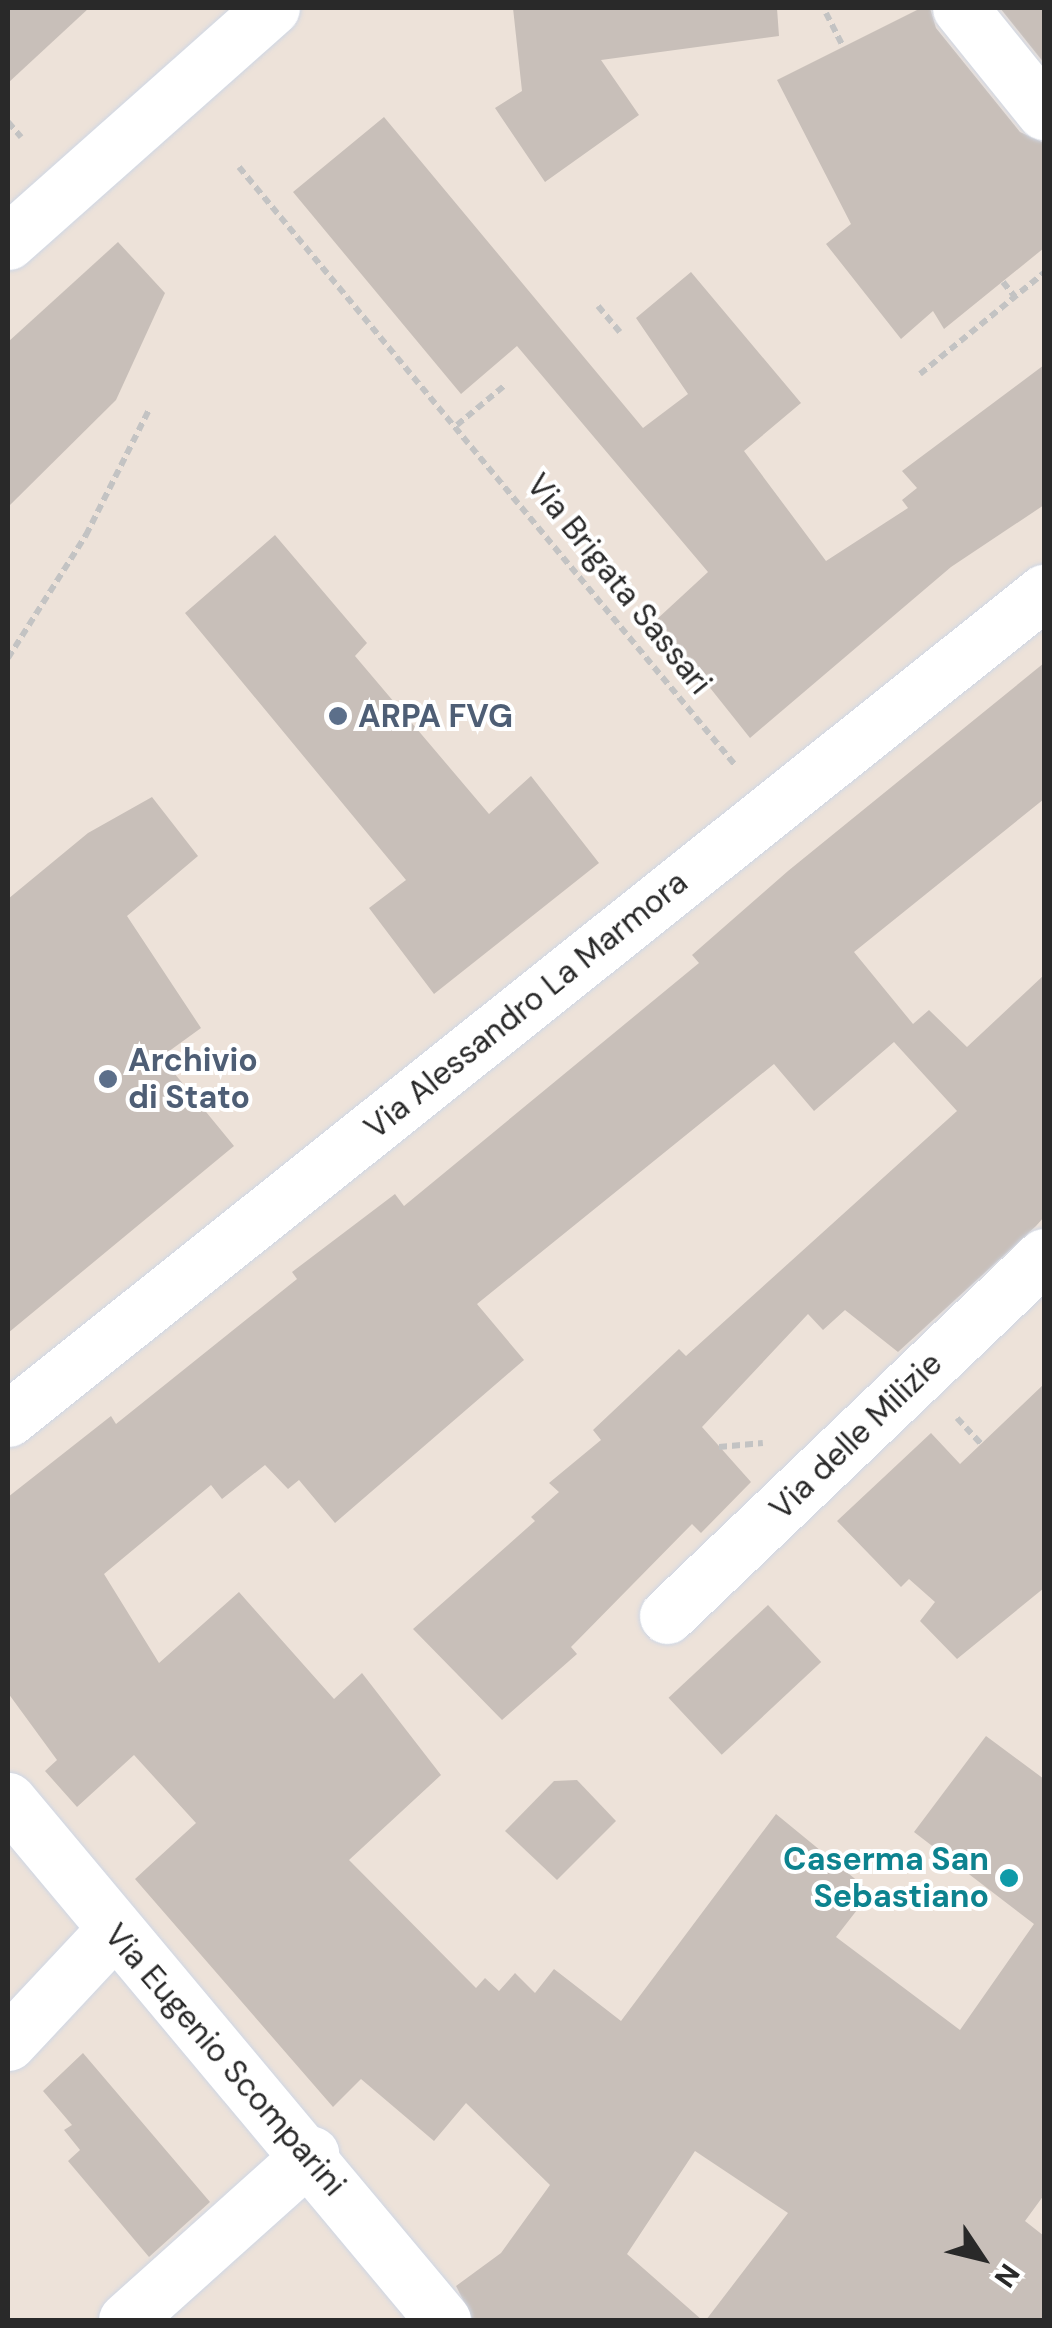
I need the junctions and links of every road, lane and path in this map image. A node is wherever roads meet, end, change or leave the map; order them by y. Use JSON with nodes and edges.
{"nodes":[{"id":1,"x":272,"y":8,"type":"edge"},
{"id":2,"x":960,"y":8,"type":"edge"},
{"id":3,"x":826,"y":14,"type":"dead end"},
{"id":4,"x":843,"y":46,"type":"dead end"},
{"id":5,"x":1044,"y":112,"type":"edge"},
{"id":6,"x":8,"y":122,"type":"edge"},
{"id":7,"x":22,"y":137,"type":"dead end"},
{"id":8,"x":239,"y":167,"type":"dead end"},
{"id":9,"x":8,"y":242,"type":"edge"},
{"id":10,"x":1044,"y":273,"type":"edge"},
{"id":11,"x":1003,"y":282,"type":"dead end"},
{"id":12,"x":1015,"y":298,"type":"junction"},
{"id":13,"x":598,"y":306,"type":"dead end"},
{"id":14,"x":620,"y":332,"type":"dead end"},
{"id":15,"x":920,"y":374,"type":"dead end"},
{"id":16,"x":504,"y":386,"type":"dead end"},
{"id":17,"x":150,"y":408,"type":"dead end"},
{"id":18,"x":457,"y":425,"type":"junction"},
{"id":19,"x":1044,"y":592,"type":"edge"},
{"id":20,"x":8,"y":658,"type":"edge"},
{"id":21,"x":743,"y":774,"type":"dead end"},
{"id":22,"x":1044,"y":1256,"type":"edge"},
{"id":23,"x":8,"y":1419,"type":"edge"},
{"id":24,"x":666,"y":1616,"type":"dead end"},
{"id":25,"x":8,"y":1800,"type":"edge"},
{"id":26,"x":112,"y":1932,"type":"junction"},
{"id":27,"x":8,"y":2044,"type":"edge"},
{"id":28,"x":310,"y":2154,"type":"junction"},
{"id":29,"x":126,"y":2320,"type":"edge"},
{"id":30,"x":443,"y":2320,"type":"edge"}],
"edges":[{"from":1,"to":9,"type":"street"},
{"from":2,"to":5,"type":"street"},
{"from":3,"to":4,"type":"path"},
{"from":6,"to":7,"type":"path"},
{"from":8,"to":18,"type":"path","name":"Via Brigata Sassari"},
{"from":10,"to":12,"type":"path"},
{"from":11,"to":12,"type":"path"},
{"from":12,"to":15,"type":"path"},
{"from":13,"to":14,"type":"path"},
{"from":16,"to":18,"type":"path"},
{"from":17,"to":20,"type":"path"},
{"from":18,"to":21,"type":"path","name":"Via Brigata Sassari"},
{"from":19,"to":23,"type":"street","name":"Via Alessandro La Marmora"},
{"from":22,"to":24,"type":"street","name":"Via delle Milizie"},
{"from":25,"to":26,"type":"street","name":"Via Eugenio Scomparini"},
{"from":26,"to":27,"type":"street"},
{"from":26,"to":28,"type":"street","name":"Via Eugenio Scomparini"},
{"from":28,"to":29,"type":"street"},
{"from":28,"to":30,"type":"street","name":"Via Eugenio Scomparini"}]}
